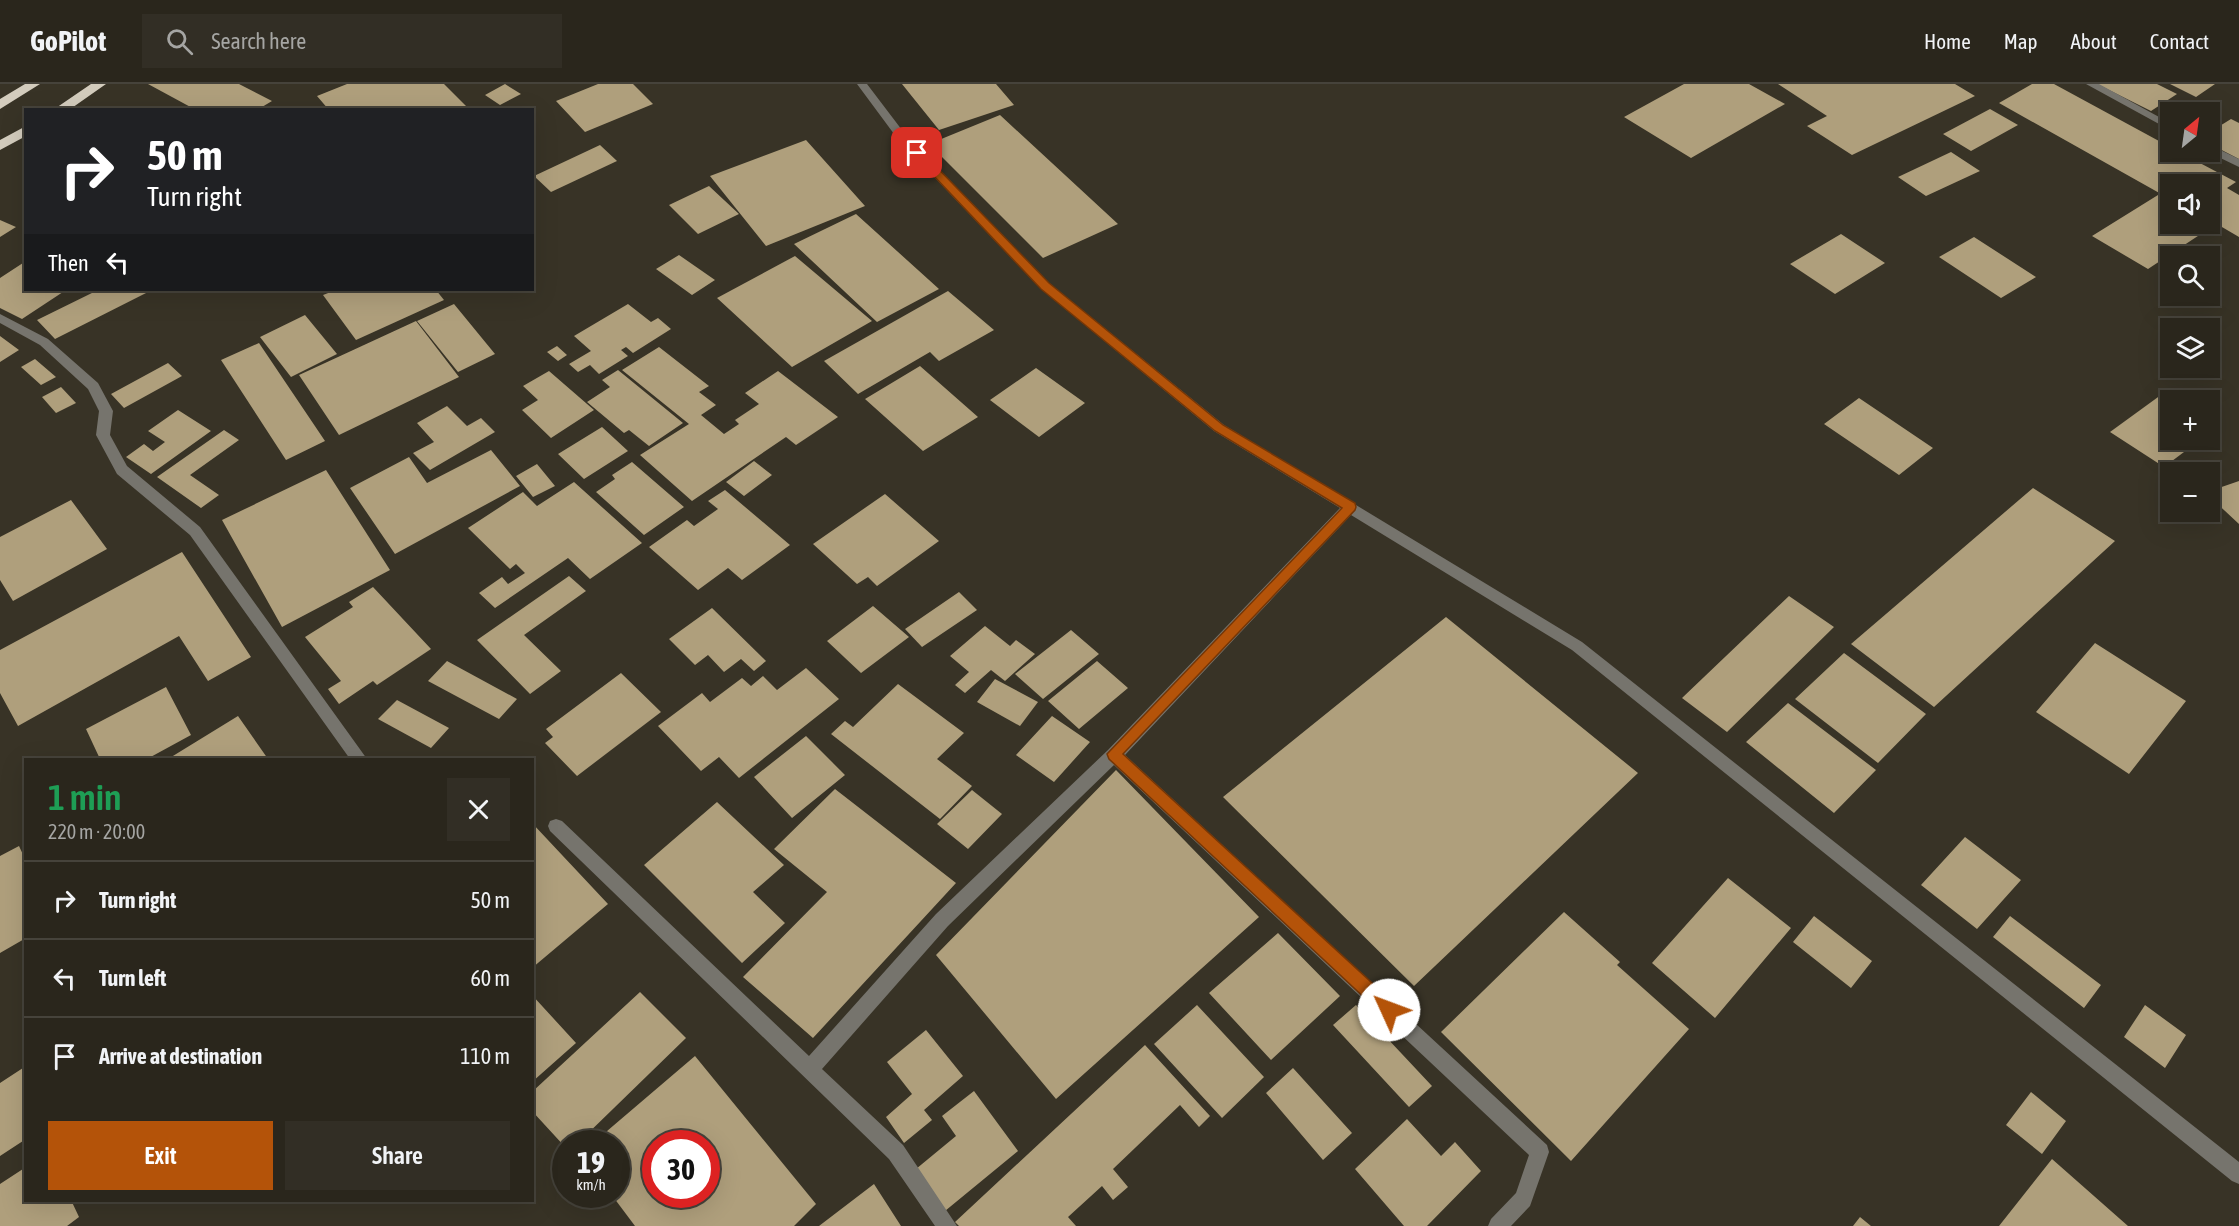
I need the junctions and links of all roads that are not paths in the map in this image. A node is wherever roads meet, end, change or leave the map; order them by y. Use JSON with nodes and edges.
{"nodes":[{"id":1,"x":34,"y":84,"type":"edge"},
{"id":2,"x":100,"y":84,"type":"edge"},
{"id":3,"x":862,"y":84,"type":"edge"},
{"id":4,"x":2091,"y":84,"type":"edge"},
{"id":5,"x":0,"y":105,"type":"edge"},
{"id":6,"x":62,"y":108,"type":"edge"},
{"id":7,"x":2160,"y":122,"type":"edge"},
{"id":8,"x":24,"y":131,"type":"edge"},
{"id":9,"x":0,"y":146,"type":"edge"},
{"id":10,"x":2220,"y":154,"type":"edge"},
{"id":11,"x":2239,"y":164,"type":"edge"},
{"id":12,"x":0,"y":318,"type":"edge"},
{"id":13,"x":1350,"y":507,"type":"junction"},
{"id":14,"x":1114,"y":754,"type":"junction"},
{"id":15,"x":358,"y":758,"type":"edge"},
{"id":16,"x":556,"y":826,"type":"dead end"},
{"id":17,"x":810,"y":1069,"type":"junction"},
{"id":18,"x":2239,"y":1174,"type":"edge"},
{"id":19,"x":947,"y":1226,"type":"edge"},
{"id":20,"x":1498,"y":1226,"type":"edge"}],
"edges":[{"from":1,"to":5,"type":"highway"},
{"from":2,"to":6,"type":"highway"},
{"from":3,"to":13,"type":"street"},
{"from":4,"to":7,"type":"street"},
{"from":8,"to":9,"type":"highway"},
{"from":10,"to":11,"type":"street"},
{"from":12,"to":15,"type":"street"},
{"from":13,"to":14,"type":"street"},
{"from":13,"to":18,"type":"street"},
{"from":14,"to":17,"type":"street"},
{"from":14,"to":20,"type":"street"},
{"from":16,"to":17,"type":"street"},
{"from":17,"to":19,"type":"street"}]}
